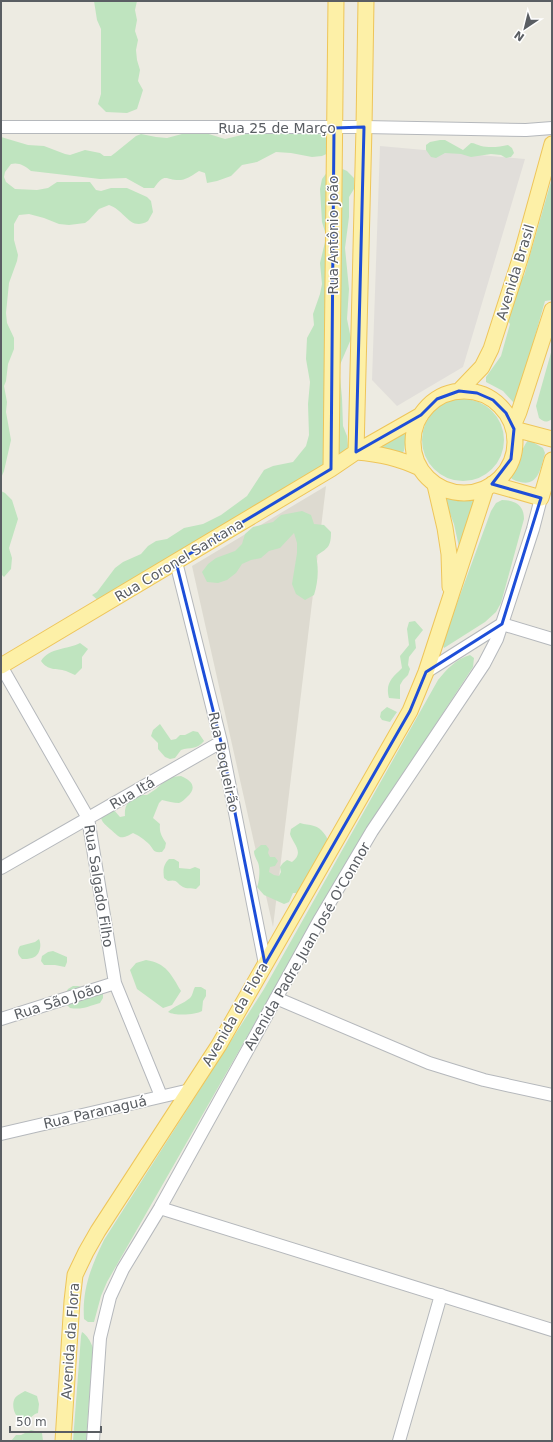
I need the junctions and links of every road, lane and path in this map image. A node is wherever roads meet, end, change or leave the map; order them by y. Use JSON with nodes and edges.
{"nodes":[{"id":1,"x":336,"y":1,"type":"edge"},
{"id":2,"x":366,"y":1,"type":"edge"},
{"id":3,"x":364,"y":127,"type":"junction"},
{"id":4,"x":1,"y":128,"type":"edge"},
{"id":5,"x":334,"y":128,"type":"junction"},
{"id":6,"x":552,"y":128,"type":"edge"},
{"id":7,"x":552,"y":144,"type":"edge"},
{"id":8,"x":552,"y":310,"type":"edge"},
{"id":9,"x":459,"y":391,"type":"junction"},
{"id":10,"x":421,"y":415,"type":"junction"},
{"id":11,"x":513,"y":427,"type":"junction"},
{"id":12,"x":552,"y":439,"type":"edge"},
{"id":13,"x":356,"y":452,"type":"junction"},
{"id":14,"x":552,"y":460,"type":"edge"},
{"id":15,"x":420,"y":468,"type":"junction"},
{"id":16,"x":331,"y":469,"type":"junction"},
{"id":17,"x":435,"y":484,"type":"junction"},
{"id":18,"x":489,"y":486,"type":"junction"},
{"id":19,"x":541,"y":498,"type":"junction"},
{"id":20,"x":176,"y":562,"type":"junction"},
{"id":21,"x":451,"y":596,"type":"junction"},
{"id":22,"x":502,"y":624,"type":"junction"},
{"id":23,"x":552,"y":639,"type":"edge"},
{"id":24,"x":1,"y":666,"type":"edge"},
{"id":25,"x":426,"y":672,"type":"junction"},
{"id":26,"x":220,"y":742,"type":"junction"},
{"id":27,"x":88,"y":818,"type":"junction"},
{"id":28,"x":1,"y":868,"type":"edge"},
{"id":29,"x":265,"y":964,"type":"junction"},
{"id":30,"x":115,"y":983,"type":"junction"},
{"id":31,"x":276,"y":998,"type":"junction"},
{"id":32,"x":1,"y":1019,"type":"edge"},
{"id":33,"x":190,"y":1090,"type":"junction"},
{"id":34,"x":161,"y":1096,"type":"junction"},
{"id":35,"x":552,"y":1096,"type":"edge"},
{"id":36,"x":1,"y":1134,"type":"edge"},
{"id":37,"x":160,"y":1208,"type":"junction"},
{"id":38,"x":441,"y":1296,"type":"junction"},
{"id":39,"x":552,"y":1330,"type":"edge"},
{"id":40,"x":63,"y":1441,"type":"edge"},
{"id":41,"x":93,"y":1441,"type":"edge"},
{"id":42,"x":399,"y":1441,"type":"edge"}],
"edges":[{"from":1,"to":5,"type":"main road","name":"Rua Antônio João"},
{"from":2,"to":3,"type":"main road","name":"Rua Antônio João"},
{"from":3,"to":5,"type":"street","name":"Rua 25 de Março"},
{"from":3,"to":6,"type":"street","name":"Rua 25 de Março"},
{"from":3,"to":13,"type":"main road","name":"Rua Antônio João"},
{"from":4,"to":5,"type":"street","name":"Rua 25 de Março"},
{"from":5,"to":16,"type":"main road","name":"Rua Antônio João"},
{"from":7,"to":9,"type":"main road","name":"Avenida Brasil"},
{"from":8,"to":11,"type":"main road"},
{"from":9,"to":10,"type":"main road"},
{"from":9,"to":11,"type":"main road"},
{"from":10,"to":13,"type":"main road","name":"Rua Coronel Santana"},
{"from":10,"to":15,"type":"main road"},
{"from":11,"to":12,"type":"main road"},
{"from":11,"to":18,"type":"main road"},
{"from":13,"to":15,"type":"main road"},
{"from":13,"to":16,"type":"main road","name":"Rua Coronel Santana"},
{"from":14,"to":19,"type":"main road","name":"Avenida Padre Juan José O'Connor"},
{"from":15,"to":17,"type":"main road"},
{"from":16,"to":20,"type":"main road","name":"Rua Coronel Santana"},
{"from":17,"to":18,"type":"main road"},
{"from":17,"to":21,"type":"main road","name":"Avenida da Flora"},
{"from":18,"to":19,"type":"main road"},
{"from":18,"to":21,"type":"main road","name":"Avenida da Flora"},
{"from":19,"to":22,"type":"street","name":"Avenida Padre Juan José O'Connor"},
{"from":20,"to":24,"type":"main road","name":"Rua Coronel Santana"},
{"from":20,"to":26,"type":"street","name":"Rua Boqueirão"},
{"from":21,"to":25,"type":"main road","name":"Avenida da Flora"},
{"from":22,"to":23,"type":"street"},
{"from":22,"to":25,"type":"street"},
{"from":22,"to":31,"type":"street","name":"Avenida Padre Juan José O'Connor"},
{"from":24,"to":27,"type":"street","name":"Rua Salgado Filho"},
{"from":25,"to":29,"type":"main road","name":"Avenida da Flora"},
{"from":26,"to":27,"type":"street","name":"Rua Itá"},
{"from":26,"to":29,"type":"street","name":"Rua Boqueirão"},
{"from":27,"to":28,"type":"street","name":"Rua Itá"},
{"from":27,"to":30,"type":"street","name":"Rua Salgado Filho"},
{"from":29,"to":33,"type":"main road","name":"Avenida da Flora"},
{"from":30,"to":32,"type":"street","name":"Rua São João"},
{"from":30,"to":34,"type":"street","name":"Rua Salgado Filho"},
{"from":31,"to":35,"type":"street"},
{"from":31,"to":37,"type":"street","name":"Avenida Padre Juan José O'Connor"},
{"from":33,"to":34,"type":"street","name":"Rua Paranaguá"},
{"from":33,"to":40,"type":"main road","name":"Avenida da Flora"},
{"from":34,"to":36,"type":"street","name":"Rua Paranaguá"},
{"from":37,"to":38,"type":"street"},
{"from":37,"to":41,"type":"street","name":"Avenida Padre Juan José O'Connor"},
{"from":38,"to":39,"type":"street"},
{"from":38,"to":42,"type":"street"}]}
